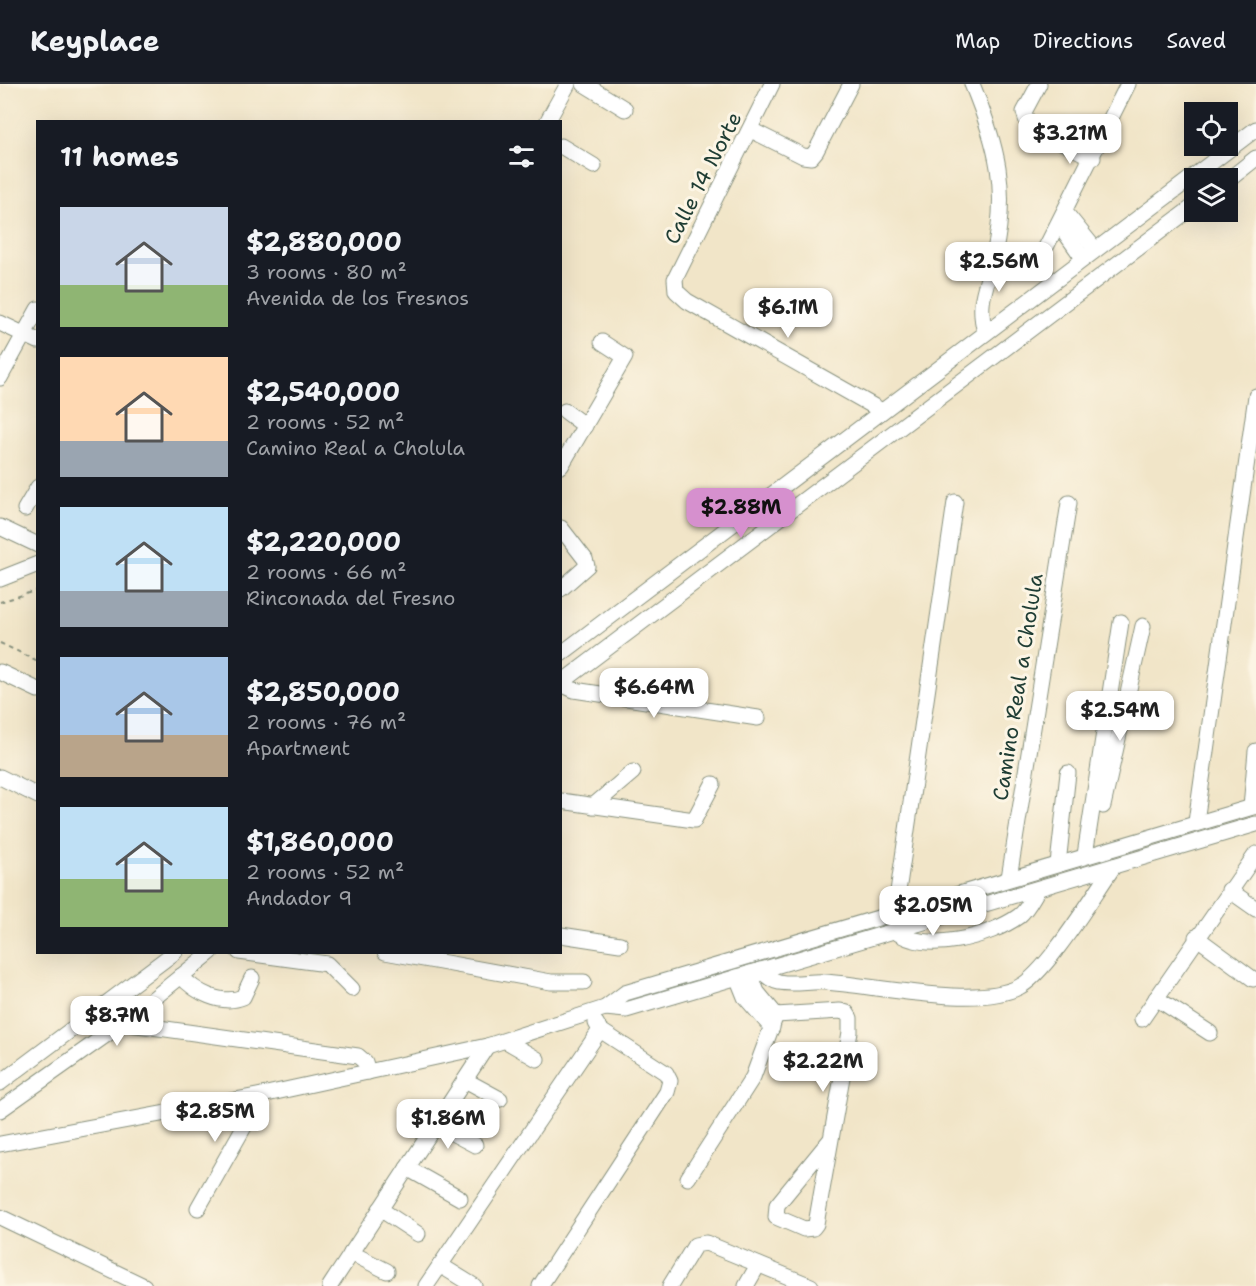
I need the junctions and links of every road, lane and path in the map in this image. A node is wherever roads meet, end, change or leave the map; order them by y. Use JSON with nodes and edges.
{"nodes":[{"id":1,"x":568,"y":84,"type":"edge"},
{"id":2,"x":584,"y":84,"type":"edge"},
{"id":3,"x":772,"y":84,"type":"edge"},
{"id":4,"x":851,"y":84,"type":"edge"},
{"id":5,"x":972,"y":84,"type":"edge"},
{"id":6,"x":1039,"y":84,"type":"edge"},
{"id":7,"x":1128,"y":84,"type":"edge"},
{"id":8,"x":625,"y":109,"type":"dead end"},
{"id":9,"x":548,"y":120,"type":"edge"},
{"id":10,"x":1256,"y":129,"type":"edge"},
{"id":11,"x":751,"y":130,"type":"junction"},
{"id":12,"x":562,"y":147,"type":"edge"},
{"id":13,"x":1093,"y":158,"type":"junction"},
{"id":14,"x":1256,"y":158,"type":"edge"},
{"id":15,"x":594,"y":166,"type":"dead end"},
{"id":16,"x":1238,"y":172,"type":"edge"},
{"id":17,"x":1184,"y":214,"type":"edge"},
{"id":18,"x":1062,"y":218,"type":"junction"},
{"id":19,"x":1089,"y":254,"type":"junction"},
{"id":20,"x":1040,"y":259,"type":"dead end"},
{"id":21,"x":36,"y":317,"type":"edge"},
{"id":22,"x":0,"y":323,"type":"edge"},
{"id":23,"x":985,"y":332,"type":"junction"},
{"id":24,"x":31,"y":338,"type":"edge"},
{"id":25,"x":602,"y":342,"type":"dead end"},
{"id":26,"x":0,"y":378,"type":"edge"},
{"id":27,"x":1256,"y":396,"type":"edge"},
{"id":28,"x":565,"y":411,"type":"dead end"},
{"id":29,"x":882,"y":411,"type":"junction"},
{"id":30,"x":585,"y":426,"type":"junction"},
{"id":31,"x":562,"y":464,"type":"edge"},
{"id":32,"x":36,"y":490,"type":"edge"},
{"id":33,"x":955,"y":502,"type":"dead end"},
{"id":34,"x":1069,"y":503,"type":"dead end"},
{"id":35,"x":25,"y":509,"type":"dead end"},
{"id":36,"x":0,"y":527,"type":"edge"},
{"id":37,"x":562,"y":529,"type":"edge"},
{"id":38,"x":36,"y":544,"type":"edge"},
{"id":39,"x":36,"y":565,"type":"edge"},
{"id":40,"x":0,"y":579,"type":"edge"},
{"id":41,"x":562,"y":588,"type":"edge"},
{"id":42,"x":36,"y":591,"type":"edge"},
{"id":43,"x":0,"y":602,"type":"edge"},
{"id":44,"x":1121,"y":622,"type":"dead end"},
{"id":45,"x":1143,"y":626,"type":"dead end"},
{"id":46,"x":0,"y":643,"type":"edge"},
{"id":47,"x":562,"y":653,"type":"edge"},
{"id":48,"x":36,"y":660,"type":"edge"},
{"id":49,"x":0,"y":672,"type":"edge"},
{"id":50,"x":562,"y":683,"type":"edge"},
{"id":51,"x":562,"y":684,"type":"edge"},
{"id":52,"x":36,"y":689,"type":"edge"},
{"id":53,"x":758,"y":718,"type":"dead end"},
{"id":54,"x":1256,"y":751,"type":"edge"},
{"id":55,"x":633,"y":772,"type":"dead end"},
{"id":56,"x":1068,"y":774,"type":"dead end"},
{"id":57,"x":0,"y":777,"type":"edge"},
{"id":58,"x":713,"y":783,"type":"dead end"},
{"id":59,"x":36,"y":795,"type":"edge"},
{"id":60,"x":562,"y":801,"type":"edge"},
{"id":61,"x":593,"y":806,"type":"junction"},
{"id":62,"x":1253,"y":806,"type":"edge"},
{"id":63,"x":1196,"y":822,"type":"junction"},
{"id":64,"x":1256,"y":824,"type":"edge"},
{"id":65,"x":1168,"y":831,"type":"junction"},
{"id":66,"x":1172,"y":848,"type":"junction"},
{"id":67,"x":1090,"y":854,"type":"junction"},
{"id":68,"x":1256,"y":854,"type":"edge"},
{"id":69,"x":1058,"y":864,"type":"junction"},
{"id":70,"x":1114,"y":866,"type":"junction"},
{"id":71,"x":1009,"y":878,"type":"junction"},
{"id":72,"x":1038,"y":888,"type":"junction"},
{"id":73,"x":1229,"y":890,"type":"junction"},
{"id":74,"x":1256,"y":909,"type":"edge"},
{"id":75,"x":895,"y":912,"type":"junction"},
{"id":76,"x":895,"y":931,"type":"junction"},
{"id":77,"x":562,"y":935,"type":"edge"},
{"id":78,"x":1196,"y":937,"type":"junction"},
{"id":79,"x":620,"y":944,"type":"dead end"},
{"id":80,"x":172,"y":954,"type":"edge"},
{"id":81,"x":209,"y":954,"type":"edge"},
{"id":82,"x":254,"y":954,"type":"edge"},
{"id":83,"x":396,"y":954,"type":"edge"},
{"id":84,"x":749,"y":974,"type":"junction"},
{"id":85,"x":181,"y":976,"type":"junction"},
{"id":86,"x":252,"y":978,"type":"dead end"},
{"id":87,"x":1253,"y":979,"type":"dead end"},
{"id":88,"x":584,"y":982,"type":"dead end"},
{"id":89,"x":352,"y":989,"type":"dead end"},
{"id":90,"x":1156,"y":998,"type":"junction"},
{"id":91,"x":598,"y":1011,"type":"junction"},
{"id":92,"x":1142,"y":1019,"type":"dead end"},
{"id":93,"x":774,"y":1021,"type":"junction"},
{"id":94,"x":123,"y":1023,"type":"junction"},
{"id":95,"x":600,"y":1030,"type":"junction"},
{"id":96,"x":1210,"y":1033,"type":"dead end"},
{"id":97,"x":506,"y":1041,"type":"junction"},
{"id":98,"x":487,"y":1046,"type":"junction"},
{"id":99,"x":537,"y":1059,"type":"dead end"},
{"id":100,"x":368,"y":1072,"type":"junction"},
{"id":101,"x":465,"y":1080,"type":"junction"},
{"id":102,"x":0,"y":1083,"type":"edge"},
{"id":103,"x":262,"y":1095,"type":"junction"},
{"id":104,"x":500,"y":1099,"type":"dead end"},
{"id":105,"x":0,"y":1110,"type":"edge"},
{"id":106,"x":437,"y":1125,"type":"junction"},
{"id":107,"x":831,"y":1139,"type":"junction"},
{"id":108,"x":0,"y":1144,"type":"edge"},
{"id":109,"x":475,"y":1145,"type":"dead end"},
{"id":110,"x":407,"y":1168,"type":"junction"},
{"id":111,"x":688,"y":1178,"type":"dead end"},
{"id":112,"x":460,"y":1198,"type":"dead end"},
{"id":113,"x":198,"y":1208,"type":"dead end"},
{"id":114,"x":380,"y":1209,"type":"junction"},
{"id":115,"x":0,"y":1217,"type":"edge"},
{"id":116,"x":418,"y":1234,"type":"dead end"},
{"id":117,"x":351,"y":1253,"type":"junction"},
{"id":118,"x":758,"y":1264,"type":"junction"},
{"id":119,"x":440,"y":1265,"type":"junction"},
{"id":120,"x":387,"y":1271,"type":"dead end"},
{"id":121,"x":144,"y":1286,"type":"edge"},
{"id":122,"x":330,"y":1286,"type":"edge"},
{"id":123,"x":426,"y":1286,"type":"edge"},
{"id":124,"x":474,"y":1286,"type":"edge"},
{"id":125,"x":540,"y":1286,"type":"edge"},
{"id":126,"x":670,"y":1286,"type":"edge"},
{"id":127,"x":746,"y":1286,"type":"edge"},
{"id":128,"x":811,"y":1286,"type":"edge"}],
"edges":[{"from":1,"to":9,"type":"street"},
{"from":2,"to":8,"type":"street"},
{"from":3,"to":11,"type":"street","name":"Calle 14 Norte"},
{"from":4,"to":11,"type":"street"},
{"from":5,"to":23,"type":"street"},
{"from":6,"to":13,"type":"street"},
{"from":7,"to":13,"type":"street"},
{"from":10,"to":19,"type":"street"},
{"from":11,"to":29,"type":"street","name":"Calle 14 Norte"},
{"from":12,"to":15,"type":"street"},
{"from":13,"to":18,"type":"street"},
{"from":14,"to":16,"type":"street"},
{"from":17,"to":50,"type":"street"},
{"from":18,"to":19,"type":"street"},
{"from":18,"to":20,"type":"street"},
{"from":19,"to":23,"type":"street"},
{"from":21,"to":24,"type":"street"},
{"from":22,"to":24,"type":"street"},
{"from":23,"to":29,"type":"street"},
{"from":24,"to":26,"type":"street"},
{"from":25,"to":30,"type":"street"},
{"from":27,"to":63,"type":"street"},
{"from":28,"to":30,"type":"street"},
{"from":29,"to":47,"type":"street"},
{"from":30,"to":31,"type":"street"},
{"from":32,"to":35,"type":"street"},
{"from":33,"to":75,"type":"street"},
{"from":34,"to":71,"type":"street","name":"Camino Real a Cholula"},
{"from":36,"to":38,"type":"street"},
{"from":37,"to":41,"type":"street"},
{"from":39,"to":40,"type":"street"},
{"from":42,"to":43,"type":"path"},
{"from":44,"to":67,"type":"street"},
{"from":45,"to":67,"type":"street"},
{"from":46,"to":48,"type":"path"},
{"from":49,"to":52,"type":"street"},
{"from":51,"to":53,"type":"street"},
{"from":54,"to":62,"type":"street"},
{"from":55,"to":61,"type":"street"},
{"from":56,"to":69,"type":"street"},
{"from":57,"to":59,"type":"street"},
{"from":58,"to":61,"type":"street"},
{"from":60,"to":61,"type":"street"},
{"from":62,"to":63,"type":"street"},
{"from":63,"to":65,"type":"street"},
{"from":64,"to":66,"type":"street"},
{"from":65,"to":66,"type":"street"},
{"from":65,"to":67,"type":"street"},
{"from":66,"to":70,"type":"street"},
{"from":67,"to":69,"type":"street"},
{"from":68,"to":73,"type":"street"},
{"from":69,"to":71,"type":"street"},
{"from":70,"to":72,"type":"street"},
{"from":70,"to":84,"type":"street"},
{"from":71,"to":75,"type":"street"},
{"from":72,"to":76,"type":"street"},
{"from":72,"to":76,"type":"street"},
{"from":73,"to":74,"type":"street"},
{"from":73,"to":78,"type":"street"},
{"from":75,"to":76,"type":"street"},
{"from":75,"to":91,"type":"street"},
{"from":76,"to":84,"type":"street"},
{"from":77,"to":79,"type":"street"},
{"from":78,"to":87,"type":"street"},
{"from":78,"to":90,"type":"street"},
{"from":80,"to":102,"type":"street"},
{"from":81,"to":85,"type":"street"},
{"from":82,"to":89,"type":"street"},
{"from":83,"to":88,"type":"street"},
{"from":84,"to":91,"type":"street"},
{"from":84,"to":93,"type":"street"},
{"from":85,"to":86,"type":"street"},
{"from":85,"to":94,"type":"street"},
{"from":90,"to":92,"type":"street"},
{"from":90,"to":96,"type":"street"},
{"from":91,"to":95,"type":"street"},
{"from":91,"to":97,"type":"street"},
{"from":93,"to":107,"type":"street"},
{"from":93,"to":111,"type":"street"},
{"from":94,"to":100,"type":"street"},
{"from":94,"to":105,"type":"street"},
{"from":95,"to":119,"type":"street"},
{"from":95,"to":125,"type":"street"},
{"from":97,"to":98,"type":"street"},
{"from":97,"to":99,"type":"street"},
{"from":98,"to":100,"type":"street"},
{"from":98,"to":101,"type":"street"},
{"from":100,"to":103,"type":"street"},
{"from":101,"to":104,"type":"street"},
{"from":101,"to":106,"type":"street"},
{"from":103,"to":108,"type":"street"},
{"from":103,"to":113,"type":"street"},
{"from":106,"to":109,"type":"street"},
{"from":106,"to":110,"type":"street"},
{"from":107,"to":107,"type":"street"},
{"from":110,"to":112,"type":"street"},
{"from":110,"to":114,"type":"street"},
{"from":114,"to":116,"type":"street"},
{"from":114,"to":117,"type":"street"},
{"from":115,"to":121,"type":"street"},
{"from":117,"to":120,"type":"street"},
{"from":117,"to":122,"type":"street"},
{"from":118,"to":126,"type":"street"},
{"from":118,"to":127,"type":"street"},
{"from":118,"to":128,"type":"street"},
{"from":119,"to":123,"type":"street"},
{"from":119,"to":124,"type":"street"}]}
